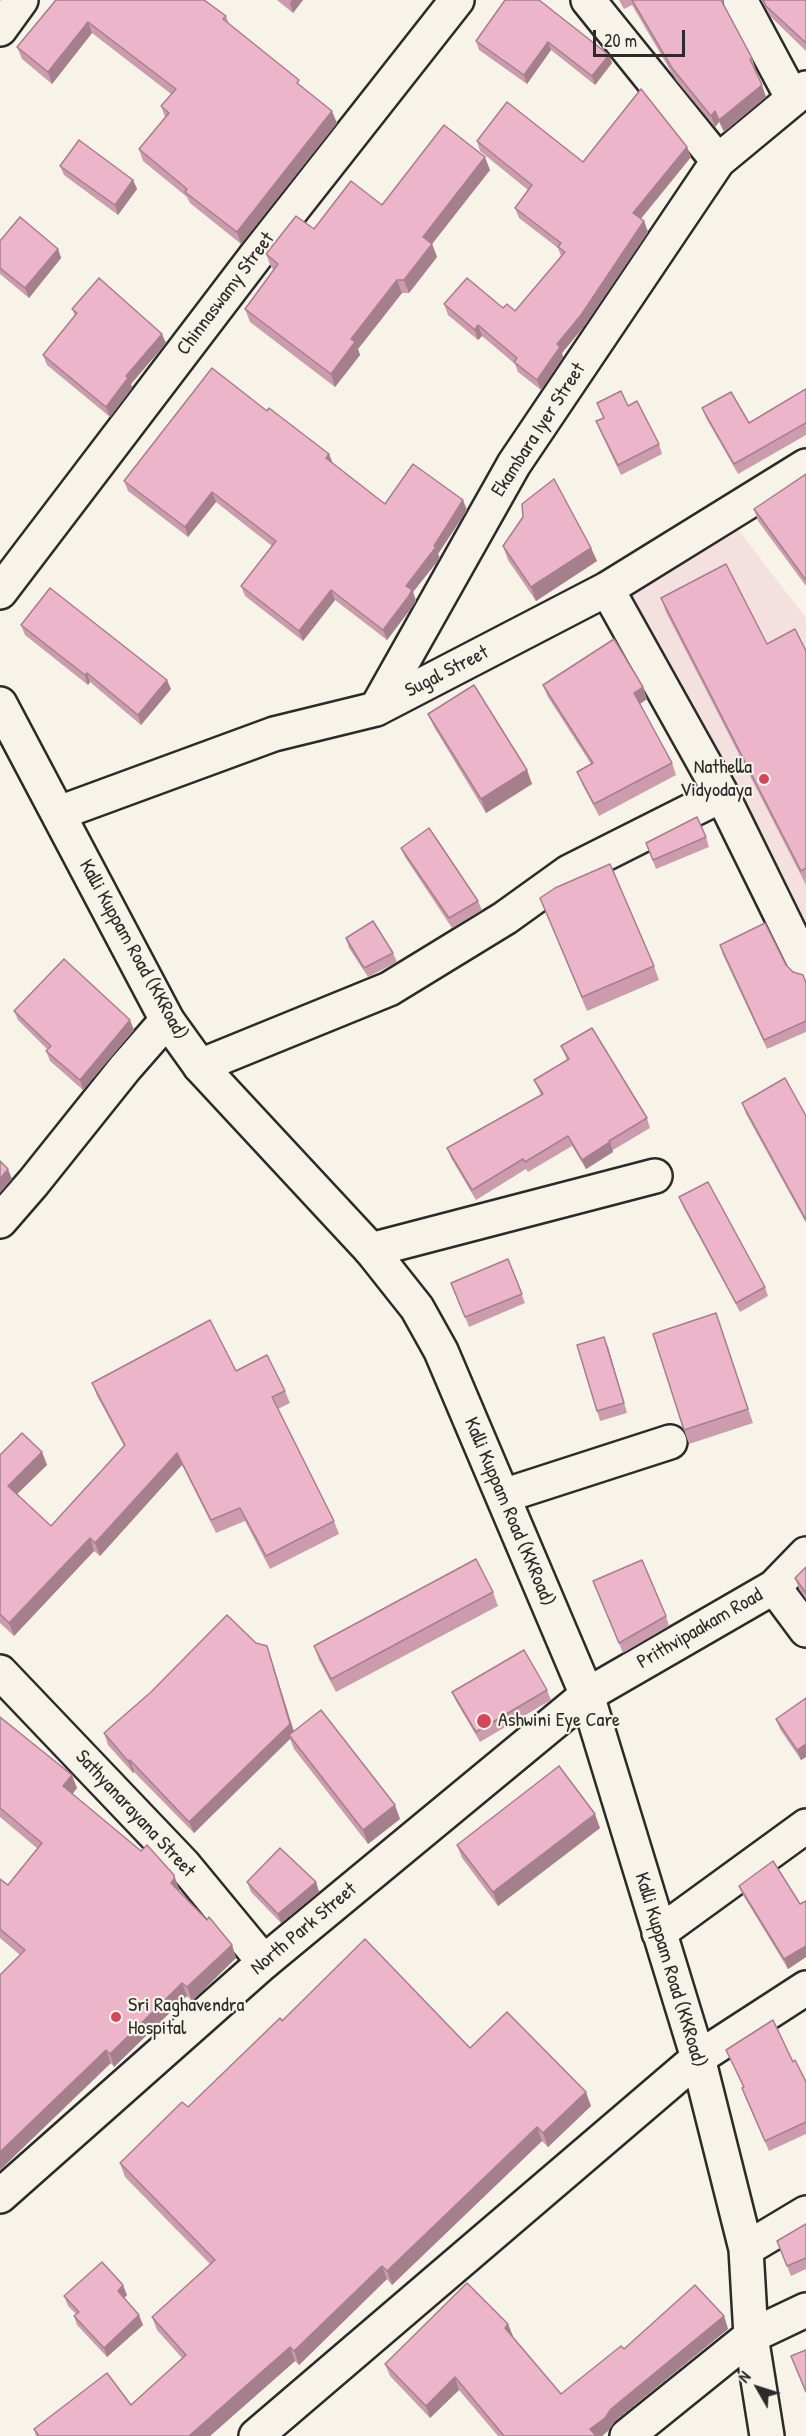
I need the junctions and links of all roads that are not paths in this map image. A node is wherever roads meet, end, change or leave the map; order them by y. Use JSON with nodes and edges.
{"nodes":[{"id":1,"x":21,"y":0,"type":"edge"},
{"id":2,"x":457,"y":0,"type":"edge"},
{"id":3,"x":588,"y":0,"type":"edge"},
{"id":4,"x":740,"y":0,"type":"edge"},
{"id":5,"x":0,"y":29,"type":"edge"},
{"id":6,"x":800,"y":94,"type":"edge"},
{"id":7,"x":718,"y":161,"type":"junction"},
{"id":8,"x":806,"y":466,"type":"edge"},
{"id":9,"x":608,"y":589,"type":"junction"},
{"id":10,"x":0,"y":592,"type":"edge"},
{"id":11,"x":0,"y":704,"type":"edge"},
{"id":12,"x":376,"y":709,"type":"junction"},
{"id":13,"x":722,"y":795,"type":"junction"},
{"id":14,"x":59,"y":813,"type":"junction"},
{"id":15,"x":806,"y":966,"type":"edge"},
{"id":16,"x":167,"y":1020,"type":"junction"},
{"id":17,"x":200,"y":1066,"type":"junction"},
{"id":18,"x":655,"y":1176,"type":"dead end"},
{"id":19,"x":0,"y":1221,"type":"edge"},
{"id":20,"x":371,"y":1250,"type":"junction"},
{"id":21,"x":670,"y":1442,"type":"dead end"},
{"id":22,"x":502,"y":1496,"type":"junction"},
{"id":23,"x":806,"y":1554,"type":"edge"},
{"id":24,"x":774,"y":1587,"type":"junction"},
{"id":25,"x":806,"y":1630,"type":"edge"},
{"id":26,"x":0,"y":1672,"type":"edge"},
{"id":27,"x":586,"y":1695,"type":"junction"},
{"id":28,"x":806,"y":1826,"type":"edge"},
{"id":29,"x":659,"y":1933,"type":"junction"},
{"id":30,"x":264,"y":1962,"type":"junction"},
{"id":31,"x":806,"y":1988,"type":"edge"},
{"id":32,"x":698,"y":2058,"type":"junction"},
{"id":33,"x":2,"y":2190,"type":"edge"},
{"id":34,"x":806,"y":2213,"type":"edge"},
{"id":35,"x":746,"y":2249,"type":"junction"},
{"id":36,"x":806,"y":2310,"type":"edge"},
{"id":37,"x":751,"y":2336,"type":"junction"},
{"id":38,"x":255,"y":2436,"type":"edge"},
{"id":39,"x":627,"y":2436,"type":"edge"},
{"id":40,"x":767,"y":2436,"type":"edge"}],
"edges":[{"from":1,"to":5,"type":"street"},
{"from":2,"to":10,"type":"street","name":"Chinnaswamy Street"},
{"from":3,"to":7,"type":"street"},
{"from":4,"to":6,"type":"street"},
{"from":6,"to":7,"type":"street","name":"Ekambara Iyer Street"},
{"from":7,"to":12,"type":"street","name":"Ekambara Iyer Street"},
{"from":8,"to":9,"type":"street","name":"Sugal Street"},
{"from":9,"to":12,"type":"street","name":"Sugal Street"},
{"from":9,"to":13,"type":"street"},
{"from":11,"to":14,"type":"street","name":"Kalli Kuppam Road (KKRoad)"},
{"from":12,"to":14,"type":"street","name":"Sugal Street"},
{"from":13,"to":15,"type":"street"},
{"from":13,"to":17,"type":"street"},
{"from":14,"to":16,"type":"street","name":"Kalli Kuppam Road (KKRoad)"},
{"from":16,"to":17,"type":"street","name":"Kalli Kuppam Road (KKRoad)"},
{"from":16,"to":19,"type":"street"},
{"from":17,"to":20,"type":"street","name":"Kalli Kuppam Road (KKRoad)"},
{"from":18,"to":20,"type":"street"},
{"from":20,"to":22,"type":"street","name":"Kalli Kuppam Road (KKRoad)"},
{"from":21,"to":22,"type":"street"},
{"from":22,"to":27,"type":"street","name":"Kalli Kuppam Road (KKRoad)"},
{"from":23,"to":24,"type":"street","name":"Prithvipaakam Road"},
{"from":24,"to":25,"type":"street"},
{"from":24,"to":27,"type":"street","name":"Prithvipaakam Road"},
{"from":26,"to":30,"type":"street","name":"Sathyanarayana Street"},
{"from":27,"to":29,"type":"street","name":"Kalli Kuppam Road (KKRoad)"},
{"from":27,"to":30,"type":"street","name":"North Park Street"},
{"from":28,"to":29,"type":"street"},
{"from":29,"to":32,"type":"street","name":"Kalli Kuppam Road (KKRoad)"},
{"from":30,"to":33,"type":"street","name":"North Park Street"},
{"from":31,"to":32,"type":"street"},
{"from":32,"to":35,"type":"street","name":"Kalli Kuppam Road (KKRoad)"},
{"from":32,"to":38,"type":"street"},
{"from":34,"to":35,"type":"street"},
{"from":35,"to":37,"type":"street","name":"Kalli Kuppam Road (KKRoad)"},
{"from":36,"to":37,"type":"street"},
{"from":37,"to":39,"type":"street"},
{"from":37,"to":40,"type":"street","name":"Kalli Kuppam Road (KKRoad)"}]}
